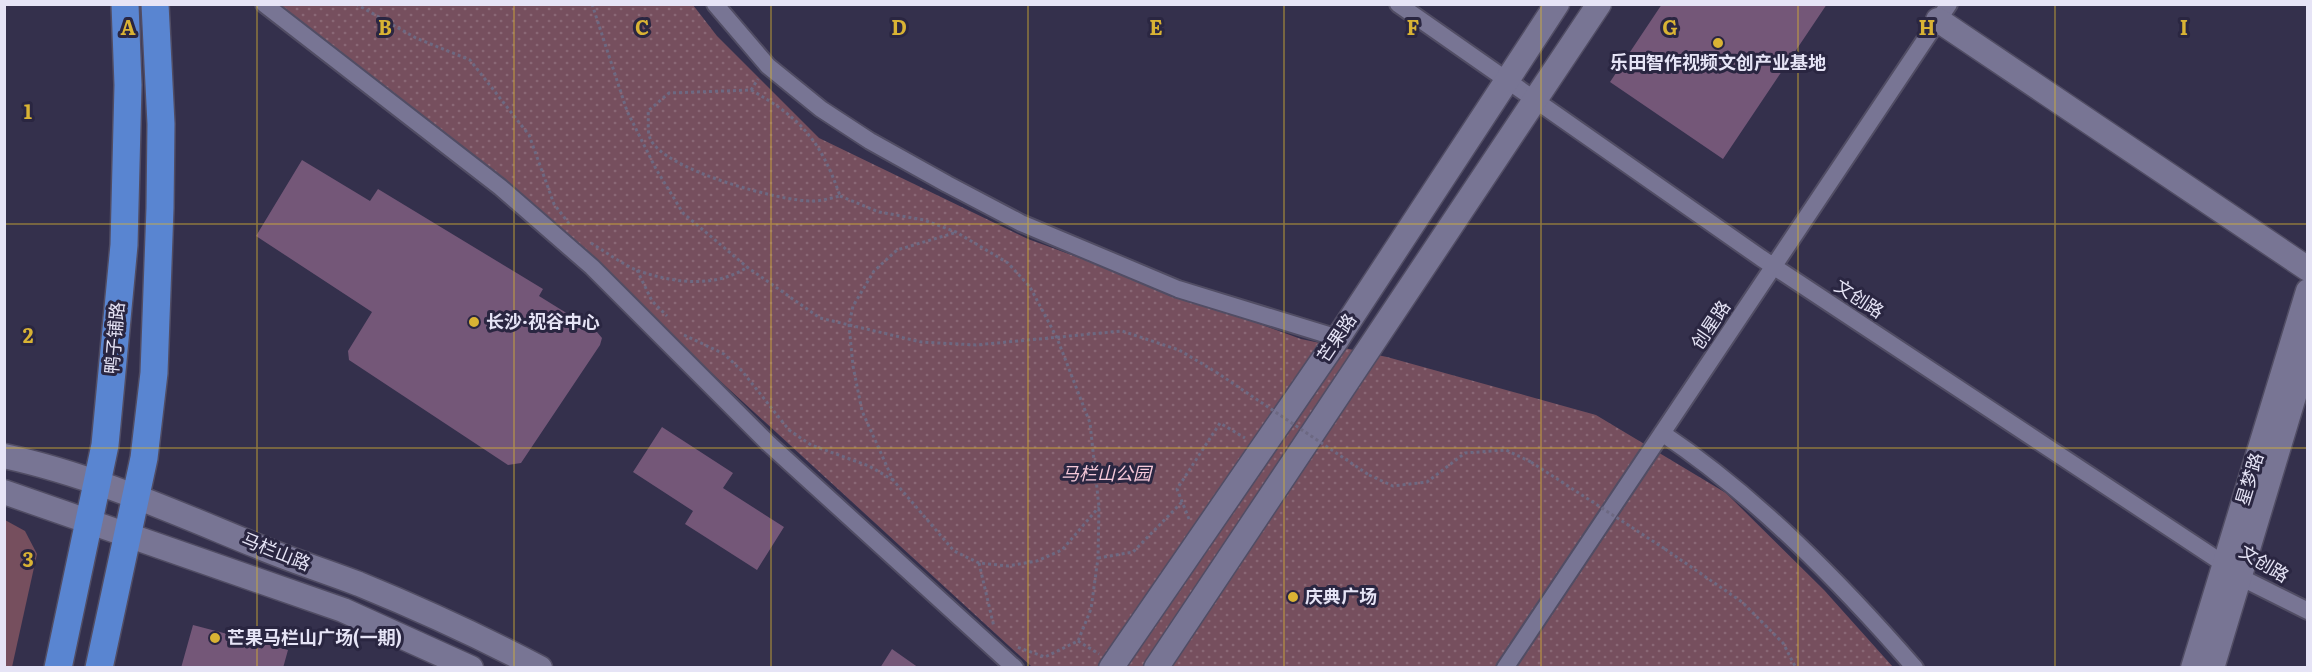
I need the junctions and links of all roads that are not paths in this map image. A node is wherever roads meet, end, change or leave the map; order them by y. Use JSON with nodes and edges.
{"nodes":[{"id":1,"x":125,"y":4,"type":"edge"},
{"id":2,"x":155,"y":4,"type":"edge"},
{"id":3,"x":264,"y":4,"type":"edge"},
{"id":4,"x":715,"y":4,"type":"edge"},
{"id":5,"x":1398,"y":4,"type":"edge"},
{"id":6,"x":1557,"y":4,"type":"edge"},
{"id":7,"x":1599,"y":4,"type":"edge"},
{"id":8,"x":1943,"y":12,"type":"edge"},
{"id":9,"x":1508,"y":80,"type":"junction"},
{"id":10,"x":1535,"y":101,"type":"junction"},
{"id":11,"x":1774,"y":267,"type":"junction"},
{"id":12,"x":2307,"y":268,"type":"edge"},
{"id":13,"x":2307,"y":291,"type":"edge"},
{"id":14,"x":1338,"y":338,"type":"junction"},
{"id":15,"x":2307,"y":350,"type":"edge"},
{"id":16,"x":1662,"y":433,"type":"junction"},
{"id":17,"x":4,"y":456,"type":"edge"},
{"id":18,"x":96,"y":483,"type":"junction"},
{"id":19,"x":4,"y":492,"type":"edge"},
{"id":20,"x":135,"y":497,"type":"junction"},
{"id":21,"x":90,"y":521,"type":"junction"},
{"id":22,"x":127,"y":534,"type":"junction"},
{"id":23,"x":2232,"y":570,"type":"junction"},
{"id":24,"x":2307,"y":611,"type":"edge"},
{"id":25,"x":58,"y":668,"type":"edge"},
{"id":26,"x":99,"y":668,"type":"edge"},
{"id":27,"x":471,"y":668,"type":"edge"},
{"id":28,"x":540,"y":668,"type":"edge"},
{"id":29,"x":1015,"y":668,"type":"edge"},
{"id":30,"x":1111,"y":668,"type":"edge"},
{"id":31,"x":1156,"y":668,"type":"edge"},
{"id":32,"x":1505,"y":668,"type":"edge"},
{"id":33,"x":1916,"y":668,"type":"edge"},
{"id":34,"x":2193,"y":668,"type":"edge"},
{"id":35,"x":2212,"y":668,"type":"edge"}],
"edges":[{"from":1,"to":18,"type":"main road","name":"鸭子铺路"},
{"from":2,"to":20,"type":"main road"},
{"from":3,"to":29,"type":"street"},
{"from":4,"to":14,"type":"street"},
{"from":5,"to":9,"type":"street","name":"文创路"},
{"from":6,"to":9,"type":"main road","name":"芒果路"},
{"from":7,"to":10,"type":"main road","name":"芒果路"},
{"from":8,"to":11,"type":"street","name":"创星路"},
{"from":8,"to":12,"type":"main road"},
{"from":9,"to":10,"type":"street","name":"文创路"},
{"from":9,"to":14,"type":"main road","name":"芒果路"},
{"from":10,"to":11,"type":"street","name":"文创路"},
{"from":10,"to":31,"type":"main road","name":"芒果路"},
{"from":11,"to":16,"type":"street","name":"创星路"},
{"from":11,"to":23,"type":"street","name":"文创路"},
{"from":13,"to":23,"type":"main road","name":"星梦路"},
{"from":14,"to":30,"type":"main road","name":"芒果路"},
{"from":15,"to":23,"type":"main road","name":"星梦路"},
{"from":16,"to":32,"type":"street","name":"创星路"},
{"from":16,"to":33,"type":"street"},
{"from":17,"to":18,"type":"main road","name":"马栏山路"},
{"from":18,"to":20,"type":"main road","name":"马栏山路"},
{"from":18,"to":21,"type":"main road","name":"鸭子铺路"},
{"from":19,"to":21,"type":"main road","name":"马栏山路"},
{"from":20,"to":22,"type":"main road"},
{"from":20,"to":28,"type":"main road","name":"马栏山路"},
{"from":21,"to":22,"type":"main road","name":"马栏山路"},
{"from":21,"to":25,"type":"main road","name":"鸭子铺路"},
{"from":22,"to":26,"type":"main road"},
{"from":22,"to":27,"type":"main road","name":"马栏山路"},
{"from":23,"to":24,"type":"street","name":"文创路"},
{"from":23,"to":34,"type":"main road","name":"星梦路"},
{"from":23,"to":35,"type":"main road","name":"星梦路"}]}
